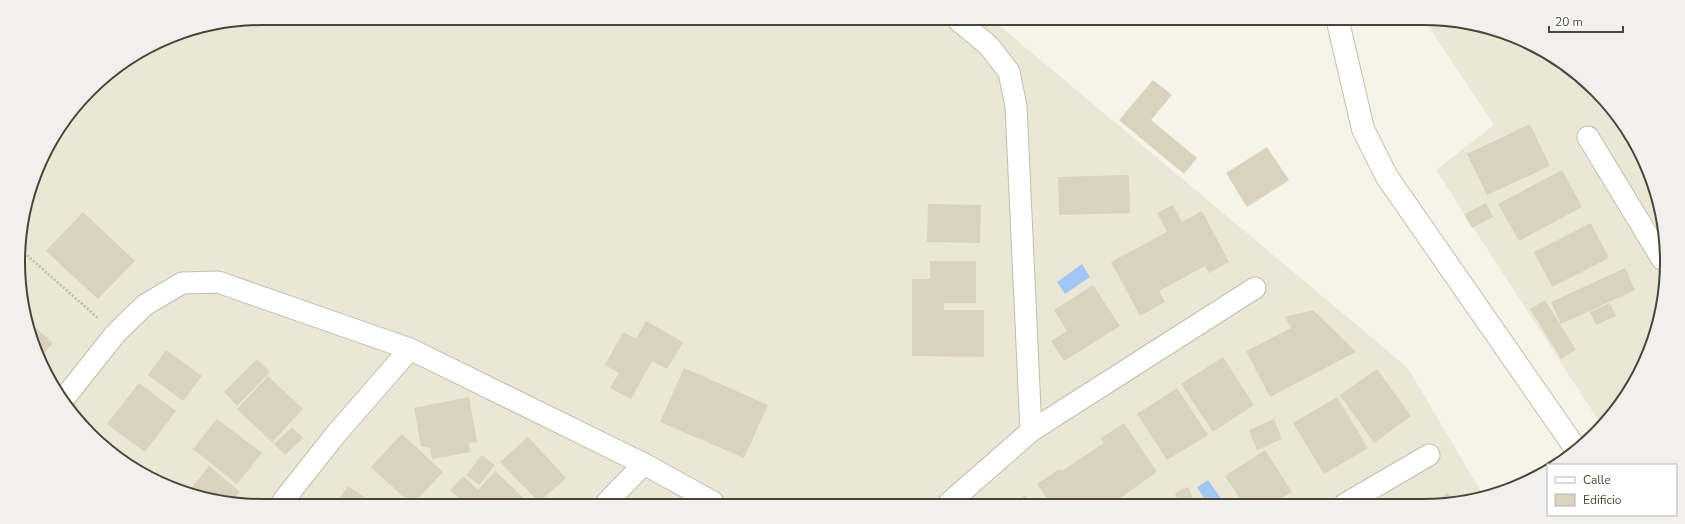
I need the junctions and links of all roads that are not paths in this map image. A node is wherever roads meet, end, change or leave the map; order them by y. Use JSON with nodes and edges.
{"nodes":[{"id":1,"x":964,"y":25,"type":"edge"},
{"id":2,"x":1339,"y":25,"type":"edge"},
{"id":3,"x":1588,"y":137,"type":"dead end"},
{"id":4,"x":1660,"y":255,"type":"edge"},
{"id":5,"x":1255,"y":288,"type":"dead end"},
{"id":6,"x":410,"y":349,"type":"junction"},
{"id":7,"x":66,"y":396,"type":"edge"},
{"id":8,"x":1030,"y":431,"type":"junction"},
{"id":9,"x":1573,"y":445,"type":"edge"},
{"id":10,"x":1429,"y":455,"type":"dead end"},
{"id":11,"x":644,"y":464,"type":"junction"},
{"id":12,"x":285,"y":499,"type":"edge"},
{"id":13,"x":610,"y":499,"type":"edge"},
{"id":14,"x":708,"y":499,"type":"edge"},
{"id":15,"x":953,"y":499,"type":"edge"},
{"id":16,"x":1354,"y":499,"type":"edge"}],
"edges":[{"from":1,"to":8,"type":"street"},
{"from":2,"to":9,"type":"street"},
{"from":3,"to":4,"type":"street"},
{"from":5,"to":8,"type":"street"},
{"from":6,"to":7,"type":"street"},
{"from":6,"to":11,"type":"street"},
{"from":6,"to":12,"type":"street"},
{"from":8,"to":15,"type":"street"},
{"from":10,"to":16,"type":"street"},
{"from":11,"to":13,"type":"street"},
{"from":11,"to":14,"type":"street"}]}
